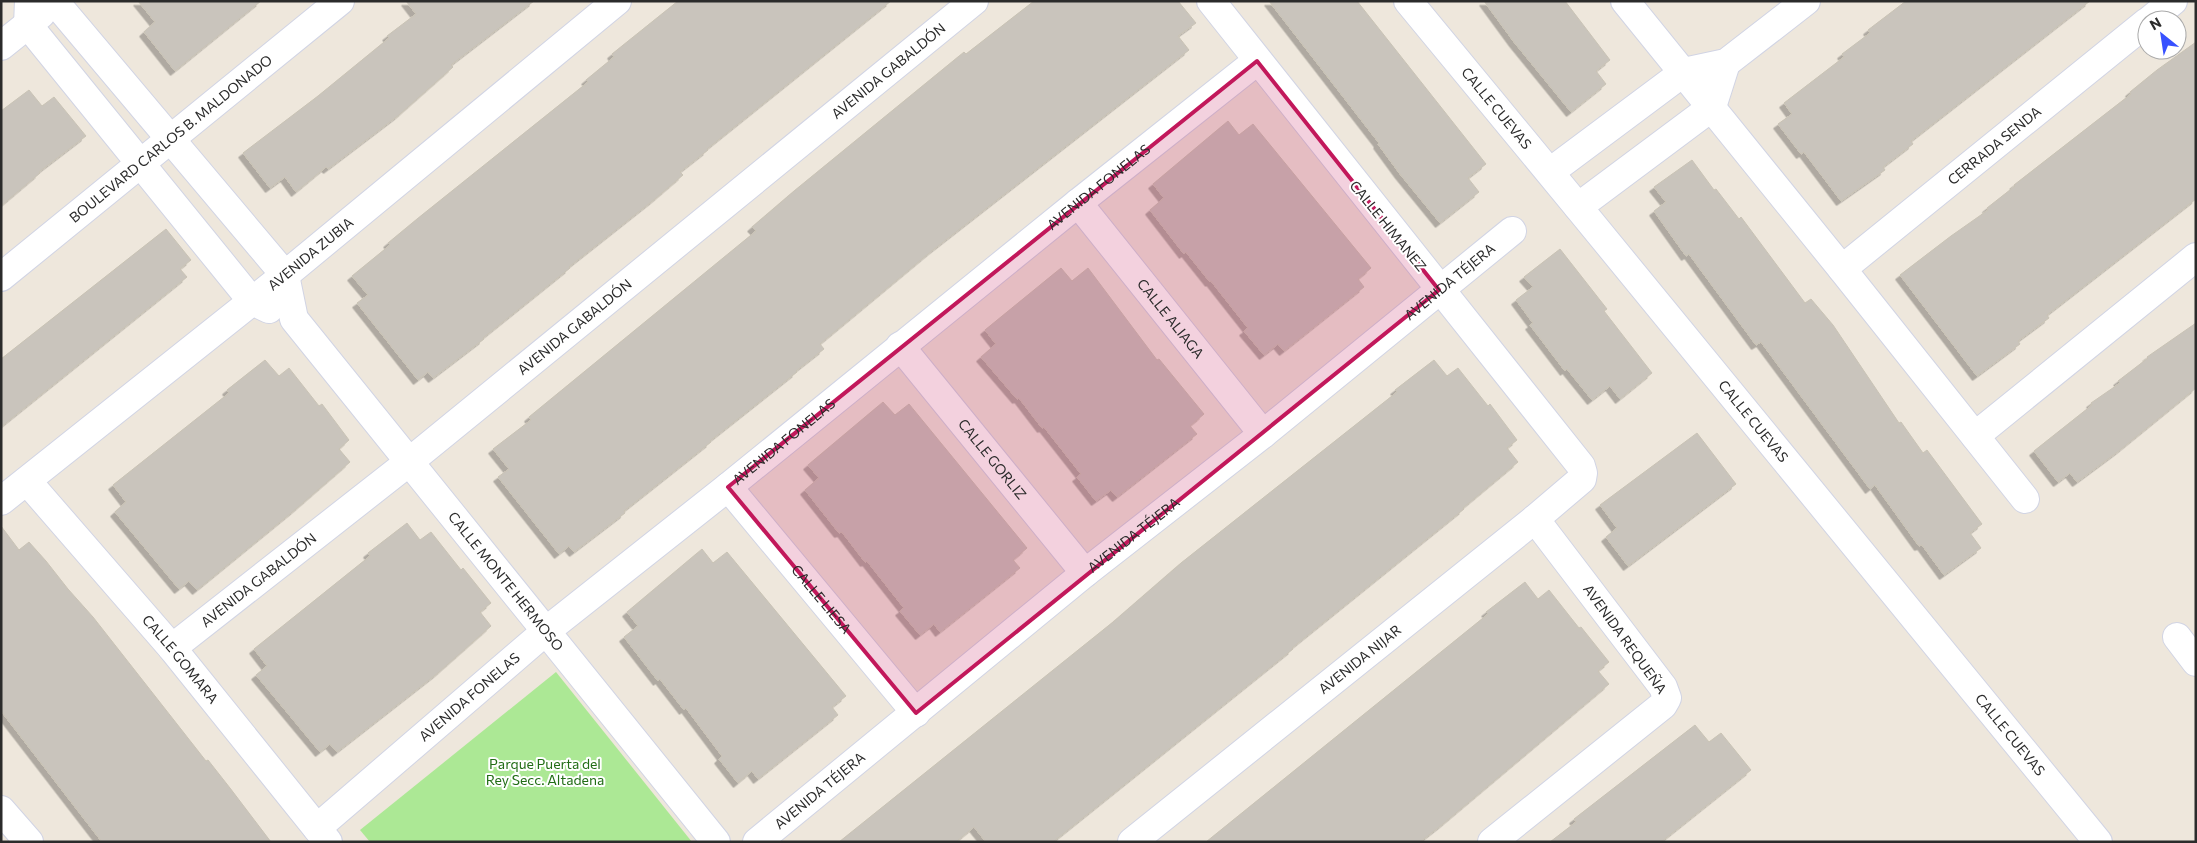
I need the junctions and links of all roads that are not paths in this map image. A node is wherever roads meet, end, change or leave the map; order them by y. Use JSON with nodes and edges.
{"nodes":[{"id":1,"x":340,"y":1,"type":"edge"},
{"id":2,"x":617,"y":1,"type":"edge"},
{"id":3,"x":974,"y":1,"type":"edge"},
{"id":4,"x":1211,"y":1,"type":"edge"},
{"id":5,"x":1408,"y":1,"type":"edge"},
{"id":6,"x":1625,"y":1,"type":"edge"},
{"id":7,"x":1806,"y":1,"type":"edge"},
{"id":8,"x":2173,"y":1,"type":"edge"},
{"id":9,"x":44,"y":6,"type":"edge"},
{"id":10,"x":2162,"y":10,"type":"edge"},
{"id":11,"x":2137,"y":30,"type":"edge"},
{"id":12,"x":1,"y":46,"type":"edge"},
{"id":13,"x":1257,"y":61,"type":"junction"},
{"id":14,"x":1726,"y":63,"type":"junction"},
{"id":15,"x":1684,"y":72,"type":"junction"},
{"id":16,"x":1712,"y":107,"type":"junction"},
{"id":17,"x":172,"y":138,"type":"junction"},
{"id":18,"x":141,"y":163,"type":"junction"},
{"id":19,"x":1550,"y":172,"type":"junction"},
{"id":20,"x":1078,"y":203,"type":"junction"},
{"id":21,"x":1578,"y":207,"type":"junction"},
{"id":22,"x":1512,"y":231,"type":"dead end"},
{"id":23,"x":2196,"y":257,"type":"edge"},
{"id":24,"x":1842,"y":269,"type":"junction"},
{"id":25,"x":285,"y":275,"type":"junction"},
{"id":26,"x":1,"y":277,"type":"edge"},
{"id":27,"x":1439,"y":290,"type":"junction"},
{"id":28,"x":252,"y":301,"type":"junction"},
{"id":29,"x":294,"y":319,"type":"junction"},
{"id":30,"x":900,"y":346,"type":"junction"},
{"id":31,"x":1264,"y":434,"type":"junction"},
{"id":32,"x":1975,"y":436,"type":"junction"},
{"id":33,"x":409,"y":462,"type":"junction"},
{"id":34,"x":1583,"y":473,"type":"joint"},
{"id":35,"x":27,"y":481,"type":"junction"},
{"id":36,"x":728,"y":487,"type":"junction"},
{"id":37,"x":2025,"y":499,"type":"dead end"},
{"id":38,"x":1,"y":501,"type":"edge"},
{"id":39,"x":1536,"y":519,"type":"junction"},
{"id":40,"x":1085,"y":573,"type":"junction"},
{"id":41,"x":546,"y":631,"type":"junction"},
{"id":42,"x":2177,"y":637,"type":"dead end"},
{"id":43,"x":172,"y":648,"type":"junction"},
{"id":44,"x":2196,"y":662,"type":"edge"},
{"id":45,"x":916,"y":712,"type":"junction"},
{"id":46,"x":1,"y":810,"type":"edge"},
{"id":47,"x":323,"y":835,"type":"edge"},
{"id":48,"x":29,"y":842,"type":"edge"},
{"id":49,"x":716,"y":842,"type":"edge"},
{"id":50,"x":757,"y":842,"type":"edge"},
{"id":51,"x":1132,"y":842,"type":"edge"},
{"id":52,"x":1492,"y":842,"type":"edge"},
{"id":53,"x":2098,"y":842,"type":"edge"}],
"edges":[{"from":1,"to":17,"type":"street","name":"BOULEVARD CARLOS B. MALDONADO"},
{"from":2,"to":25,"type":"street","name":"AVENIDA ZUBIA"},
{"from":3,"to":33,"type":"street","name":"AVENIDA GABALDÓN"},
{"from":4,"to":13,"type":"street","name":"CALLE HIMANEZ"},
{"from":5,"to":19,"type":"street","name":"CALLE CUEVAS"},
{"from":6,"to":15,"type":"street"},
{"from":7,"to":14,"type":"street"},
{"from":8,"to":10,"type":"street","name":"CERRADA SENDA"},
{"from":9,"to":12,"type":"street"},
{"from":9,"to":17,"type":"street","name":"CALLE MONTE HERMOSO"},
{"from":9,"to":18,"type":"street","name":"CALLE MONTE HERMOSO"},
{"from":11,"to":24,"type":"street","name":"CERRADA SENDA"},
{"from":13,"to":20,"type":"street","name":"AVENIDA FONELAS"},
{"from":13,"to":27,"type":"street","name":"CALLE HIMANEZ"},
{"from":14,"to":15,"type":"street"},
{"from":14,"to":16,"type":"street"},
{"from":15,"to":16,"type":"street"},
{"from":15,"to":19,"type":"street"},
{"from":16,"to":21,"type":"street"},
{"from":16,"to":24,"type":"street"},
{"from":17,"to":18,"type":"street","name":"BOULEVARD CARLOS B. MALDONADO"},
{"from":17,"to":25,"type":"street","name":"CALLE MONTE HERMOSO"},
{"from":18,"to":26,"type":"street","name":"BOULEVARD CARLOS B. MALDONADO"},
{"from":18,"to":28,"type":"street","name":"CALLE MONTE HERMOSO"},
{"from":19,"to":21,"type":"street","name":"CALLE CUEVAS"},
{"from":20,"to":30,"type":"street","name":"AVENIDA FONELAS"},
{"from":20,"to":31,"type":"street","name":"CALLE ALIAGA"},
{"from":21,"to":53,"type":"street","name":"CALLE CUEVAS"},
{"from":22,"to":27,"type":"street","name":"AVENIDA TÉJERA"},
{"from":23,"to":32,"type":"street"},
{"from":24,"to":32,"type":"street"},
{"from":25,"to":28,"type":"street","name":"AVENIDA ZUBIA"},
{"from":25,"to":29,"type":"street","name":"CALLE MONTE HERMOSO"},
{"from":27,"to":31,"type":"street","name":"AVENIDA TÉJERA"},
{"from":27,"to":34,"type":"street","name":"CALLE HIMANEZ"},
{"from":28,"to":29,"type":"street","name":"CALLE MONTE HERMOSO"},
{"from":28,"to":35,"type":"street","name":"AVENIDA ZUBIA"},
{"from":29,"to":33,"type":"street","name":"CALLE MONTE HERMOSO"},
{"from":30,"to":36,"type":"street","name":"AVENIDA FONELAS"},
{"from":30,"to":40,"type":"street","name":"CALLE GORLIZ"},
{"from":31,"to":40,"type":"street","name":"AVENIDA TÉJERA"},
{"from":32,"to":37,"type":"street"},
{"from":33,"to":41,"type":"street","name":"CALLE MONTE HERMOSO"},
{"from":33,"to":43,"type":"street","name":"AVENIDA GABALDÓN"},
{"from":34,"to":39,"type":"street","name":"AVENIDA NIJAR"},
{"from":35,"to":38,"type":"street","name":"AVENIDA ZUBIA"},
{"from":35,"to":43,"type":"street","name":"CALLE GOMARA"},
{"from":36,"to":41,"type":"street","name":"AVENIDA FONELAS"},
{"from":36,"to":45,"type":"street","name":"CALLE LIESA"},
{"from":39,"to":51,"type":"street","name":"AVENIDA NIJAR"},
{"from":39,"to":52,"type":"street","name":"AVENIDA REQUEÑA"},
{"from":40,"to":45,"type":"street","name":"AVENIDA TÉJERA"},
{"from":41,"to":47,"type":"street","name":"AVENIDA FONELAS"},
{"from":41,"to":49,"type":"street","name":"CALLE MONTE HERMOSO"},
{"from":42,"to":44,"type":"street"},
{"from":43,"to":47,"type":"street","name":"CALLE GOMARA"},
{"from":45,"to":50,"type":"street","name":"AVENIDA TÉJERA"},
{"from":46,"to":48,"type":"street"}]}
